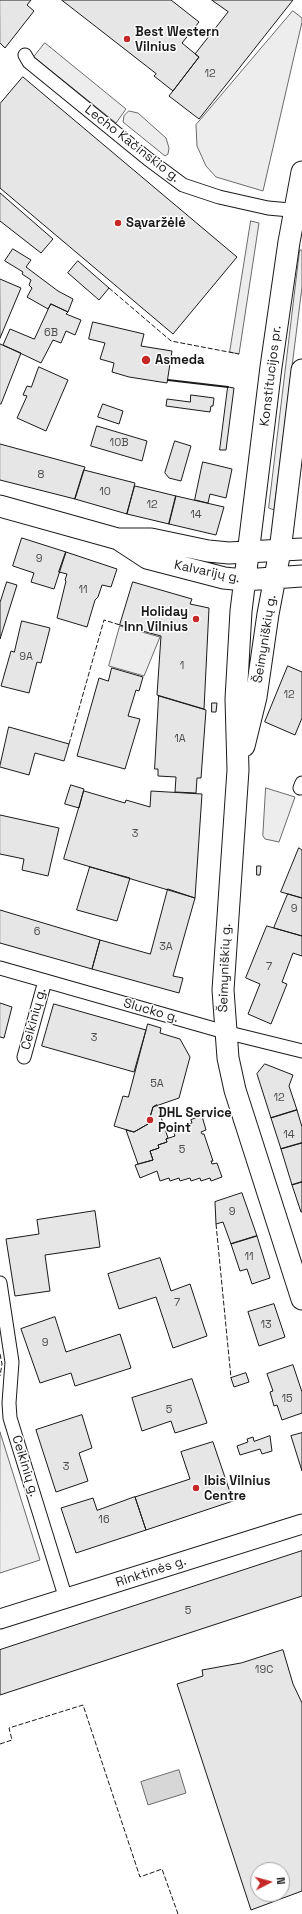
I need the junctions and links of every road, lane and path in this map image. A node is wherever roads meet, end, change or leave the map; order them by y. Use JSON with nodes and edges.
{"nodes":[{"id":1,"x":25,"y":55,"type":"dead end"},
{"id":2,"x":302,"y":172,"type":"edge"},
{"id":3,"x":298,"y":210,"type":"edge"},
{"id":4,"x":302,"y":370,"type":"edge"},
{"id":5,"x":0,"y":506,"type":"edge"},
{"id":6,"x":118,"y":539,"type":"junction"},
{"id":7,"x":302,"y":549,"type":"edge"},
{"id":8,"x":280,"y":551,"type":"junction"},
{"id":9,"x":247,"y":553,"type":"junction"},
{"id":10,"x":302,"y":576,"type":"edge"},
{"id":11,"x":275,"y":579,"type":"junction"},
{"id":12,"x":244,"y":580,"type":"junction"},
{"id":13,"x":238,"y":770,"type":"junction"},
{"id":14,"x":0,"y":968,"type":"edge"},
{"id":15,"x":45,"y":981,"type":"junction"},
{"id":16,"x":226,"y":1032,"type":"junction"},
{"id":17,"x":302,"y":1051,"type":"edge"},
{"id":18,"x":24,"y":1057,"type":"dead end"},
{"id":19,"x":0,"y":1283,"type":"edge"},
{"id":20,"x":302,"y":1299,"type":"edge"},
{"id":21,"x":302,"y":1524,"type":"edge"},
{"id":22,"x":66,"y":1598,"type":"junction"},
{"id":23,"x":0,"y":1619,"type":"edge"}],
"edges":[{"from":1,"to":3,"type":"street","name":"Lecho Kačinskio g."},
{"from":2,"to":3,"type":"main road","name":"Konstitucijos pr."},
{"from":3,"to":9,"type":"main road","name":"Konstitucijos pr."},
{"from":4,"to":8,"type":"main road"},
{"from":5,"to":6,"type":"main road","name":"Kalvarijų g."},
{"from":6,"to":9,"type":"main road","name":"Kalvarijų g."},
{"from":6,"to":12,"type":"main road","name":"Kalvarijų g."},
{"from":7,"to":8,"type":"main road","name":"Kalvarijų g."},
{"from":8,"to":9,"type":"main road","name":"Kalvarijų g."},
{"from":8,"to":11,"type":"main road"},
{"from":9,"to":12,"type":"main road","name":"Konstitucijos pr."},
{"from":10,"to":11,"type":"main road","name":"Kalvarijų g."},
{"from":11,"to":12,"type":"main road","name":"Kalvarijų g."},
{"from":11,"to":13,"type":"main road","name":"Šeimyniškių g."},
{"from":12,"to":13,"type":"main road","name":"Šeimyniškių g."},
{"from":13,"to":16,"type":"main road","name":"Šeimyniškių g."},
{"from":14,"to":15,"type":"street","name":"Slucko g."},
{"from":15,"to":16,"type":"street","name":"Slucko g."},
{"from":15,"to":18,"type":"street","name":"Ceikinių g."},
{"from":16,"to":17,"type":"street","name":"Slucko g."},
{"from":16,"to":20,"type":"main road","name":"Šeimyniškių g."},
{"from":19,"to":22,"type":"street","name":"Ceikinių g."},
{"from":21,"to":22,"type":"main road","name":"Rinktinės g."},
{"from":22,"to":23,"type":"main road","name":"Rinktinės g."}]}
